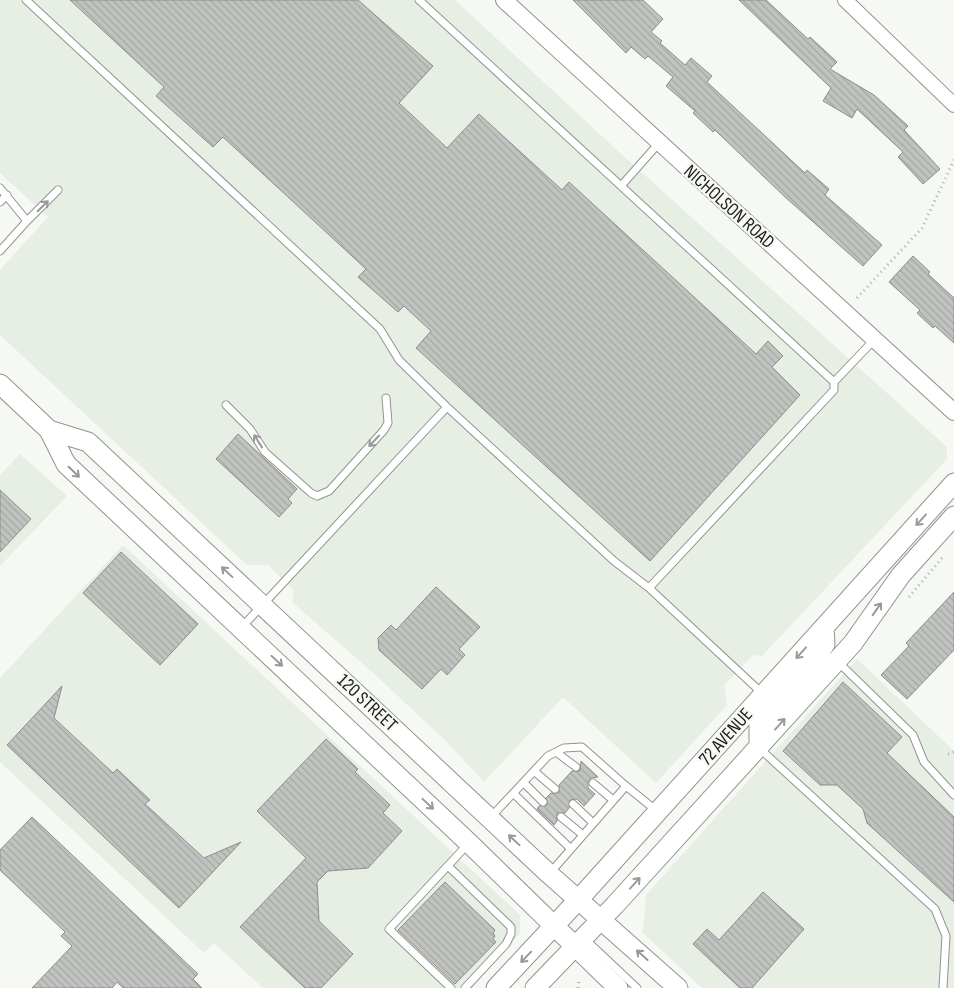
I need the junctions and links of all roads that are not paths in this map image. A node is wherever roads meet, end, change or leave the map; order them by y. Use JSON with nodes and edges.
{"nodes":[{"id":1,"x":26,"y":0,"type":"edge"},
{"id":2,"x":419,"y":0,"type":"edge"},
{"id":3,"x":504,"y":0,"type":"edge"},
{"id":4,"x":844,"y":0,"type":"edge"},
{"id":5,"x":954,"y":105,"type":"edge"},
{"id":6,"x":659,"y":143,"type":"junction"},
{"id":7,"x":621,"y":186,"type":"junction"},
{"id":8,"x":0,"y":188,"type":"edge"},
{"id":9,"x":58,"y":190,"type":"dead end"},
{"id":10,"x":7,"y":195,"type":"junction"},
{"id":11,"x":0,"y":201,"type":"edge"},
{"id":12,"x":27,"y":221,"type":"junction"},
{"id":13,"x":0,"y":251,"type":"edge"},
{"id":14,"x":874,"y":340,"type":"junction"},
{"id":15,"x":834,"y":382,"type":"junction"},
{"id":16,"x":0,"y":384,"type":"edge"},
{"id":17,"x":386,"y":398,"type":"dead end"},
{"id":18,"x":226,"y":405,"type":"dead end"},
{"id":19,"x":447,"y":407,"type":"junction"},
{"id":20,"x":954,"y":412,"type":"edge"},
{"id":21,"x":49,"y":430,"type":"junction"},
{"id":22,"x":954,"y":484,"type":"edge"},
{"id":23,"x":954,"y":516,"type":"edge"},
{"id":24,"x":649,"y":588,"type":"junction"},
{"id":25,"x":262,"y":605,"type":"junction"},
{"id":26,"x":241,"y":628,"type":"junction"},
{"id":27,"x":824,"y":628,"type":"junction"},
{"id":28,"x":837,"y":661,"type":"junction"},
{"id":29,"x":764,"y":695,"type":"junction"},
{"id":30,"x":759,"y":747,"type":"junction"},
{"id":31,"x":556,"y":752,"type":"junction"},
{"id":32,"x":576,"y":767,"type":"dead end"},
{"id":33,"x":534,"y":771,"type":"junction"},
{"id":34,"x":524,"y":782,"type":"junction"},
{"id":35,"x":593,"y":782,"type":"dead end"},
{"id":36,"x":626,"y":786,"type":"junction"},
{"id":37,"x":555,"y":789,"type":"dead end"},
{"id":38,"x":514,"y":794,"type":"junction"},
{"id":39,"x":954,"y":795,"type":"edge"},
{"id":40,"x":613,"y":800,"type":"junction"},
{"id":41,"x":543,"y":802,"type":"dead end"},
{"id":42,"x":573,"y":804,"type":"dead end"},
{"id":43,"x":658,"y":812,"type":"junction"},
{"id":44,"x":561,"y":817,"type":"dead end"},
{"id":45,"x":490,"y":818,"type":"junction"},
{"id":46,"x":594,"y":823,"type":"junction"},
{"id":47,"x":583,"y":835,"type":"junction"},
{"id":48,"x":469,"y":843,"type":"junction"},
{"id":49,"x":571,"y":849,"type":"junction"},
{"id":50,"x":448,"y":866,"type":"junction"},
{"id":51,"x":549,"y":874,"type":"junction"},
{"id":52,"x":579,"y":900,"type":"junction"},
{"id":53,"x":602,"y":918,"type":"junction"},
{"id":54,"x":572,"y":935,"type":"junction"},
{"id":55,"x":451,"y":988,"type":"edge"},
{"id":56,"x":465,"y":988,"type":"edge"},
{"id":57,"x":496,"y":988,"type":"edge"},
{"id":58,"x":535,"y":988,"type":"edge"},
{"id":59,"x":618,"y":988,"type":"edge"},
{"id":60,"x":637,"y":988,"type":"edge"},
{"id":61,"x":678,"y":988,"type":"edge"},
{"id":62,"x":943,"y":988,"type":"edge"}],
"edges":[{"from":1,"to":19,"type":"lane"},
{"from":2,"to":7,"type":"lane"},
{"from":3,"to":6,"type":"street","name":"NICHOLSON ROAD"},
{"from":4,"to":5,"type":"street"},
{"from":6,"to":7,"type":"lane"},
{"from":6,"to":14,"type":"street","name":"NICHOLSON ROAD"},
{"from":7,"to":15,"type":"lane"},
{"from":8,"to":10,"type":"lane"},
{"from":12,"to":9,"type":"lane","one_way":true},
{"from":10,"to":11,"type":"lane"},
{"from":10,"to":12,"type":"lane"},
{"from":12,"to":13,"type":"lane"},
{"from":14,"to":15,"type":"lane"},
{"from":14,"to":20,"type":"street","name":"NICHOLSON ROAD"},
{"from":15,"to":24,"type":"lane"},
{"from":16,"to":21,"type":"main road","name":"120 STREET"},
{"from":17,"to":18,"type":"lane","one_way":true},
{"from":19,"to":24,"type":"lane"},
{"from":19,"to":25,"type":"lane"},
{"from":25,"to":21,"type":"main road","name":"120 STREET","one_way":true},
{"from":21,"to":26,"type":"main road","name":"120 STREET","one_way":true},
{"from":22,"to":27,"type":"main road","name":"72 AVENUE","one_way":true},
{"from":28,"to":23,"type":"main road","name":"72 AVENUE","one_way":true},
{"from":24,"to":29,"type":"lane"},
{"from":25,"to":26,"type":"lane"},
{"from":25,"to":45,"type":"main road","name":"120 STREET"},
{"from":26,"to":48,"type":"main road","name":"120 STREET","one_way":true},
{"from":27,"to":29,"type":"main road","name":"72 AVENUE","one_way":true},
{"from":27,"to":30,"type":"main road"},
{"from":30,"to":28,"type":"main road","name":"72 AVENUE","one_way":true},
{"from":28,"to":39,"type":"lane"},
{"from":29,"to":43,"type":"main road","name":"72 AVENUE"},
{"from":53,"to":30,"type":"main road","name":"72 AVENUE","one_way":true},
{"from":30,"to":62,"type":"lane"},
{"from":31,"to":32,"type":"lane"},
{"from":31,"to":33,"type":"lane"},
{"from":31,"to":36,"type":"lane"},
{"from":33,"to":34,"type":"lane"},
{"from":33,"to":37,"type":"lane"},
{"from":34,"to":38,"type":"lane"},
{"from":34,"to":41,"type":"lane"},
{"from":35,"to":40,"type":"lane"},
{"from":36,"to":40,"type":"lane"},
{"from":36,"to":43,"type":"lane"},
{"from":38,"to":45,"type":"lane"},
{"from":38,"to":49,"type":"lane"},
{"from":40,"to":46,"type":"lane"},
{"from":42,"to":46,"type":"lane"},
{"from":43,"to":52,"type":"main road","name":"72 AVENUE"},
{"from":44,"to":47,"type":"lane"},
{"from":51,"to":45,"type":"main road","name":"120 STREET","one_way":true},
{"from":46,"to":47,"type":"lane"},
{"from":47,"to":49,"type":"lane"},
{"from":48,"to":50,"type":"lane"},
{"from":48,"to":54,"type":"main road","name":"120 STREET"},
{"from":49,"to":51,"type":"lane"},
{"from":50,"to":55,"type":"lane"},
{"from":50,"to":56,"type":"lane"},
{"from":51,"to":52,"type":"main road","name":"120 STREET"},
{"from":52,"to":53,"type":"main road","name":"120 STREET"},
{"from":52,"to":54,"type":"main road","name":"72 AVENUE"},
{"from":53,"to":54,"type":"main road","name":"72 AVENUE"},
{"from":61,"to":53,"type":"main road","name":"120 STREET","one_way":true},
{"from":54,"to":57,"type":"main road","name":"72 AVENUE","one_way":true},
{"from":54,"to":58,"type":"main road","name":"72 AVENUE"},
{"from":54,"to":59,"type":"main road","name":"120 STREET"},
{"from":54,"to":60,"type":"lane"}]}
